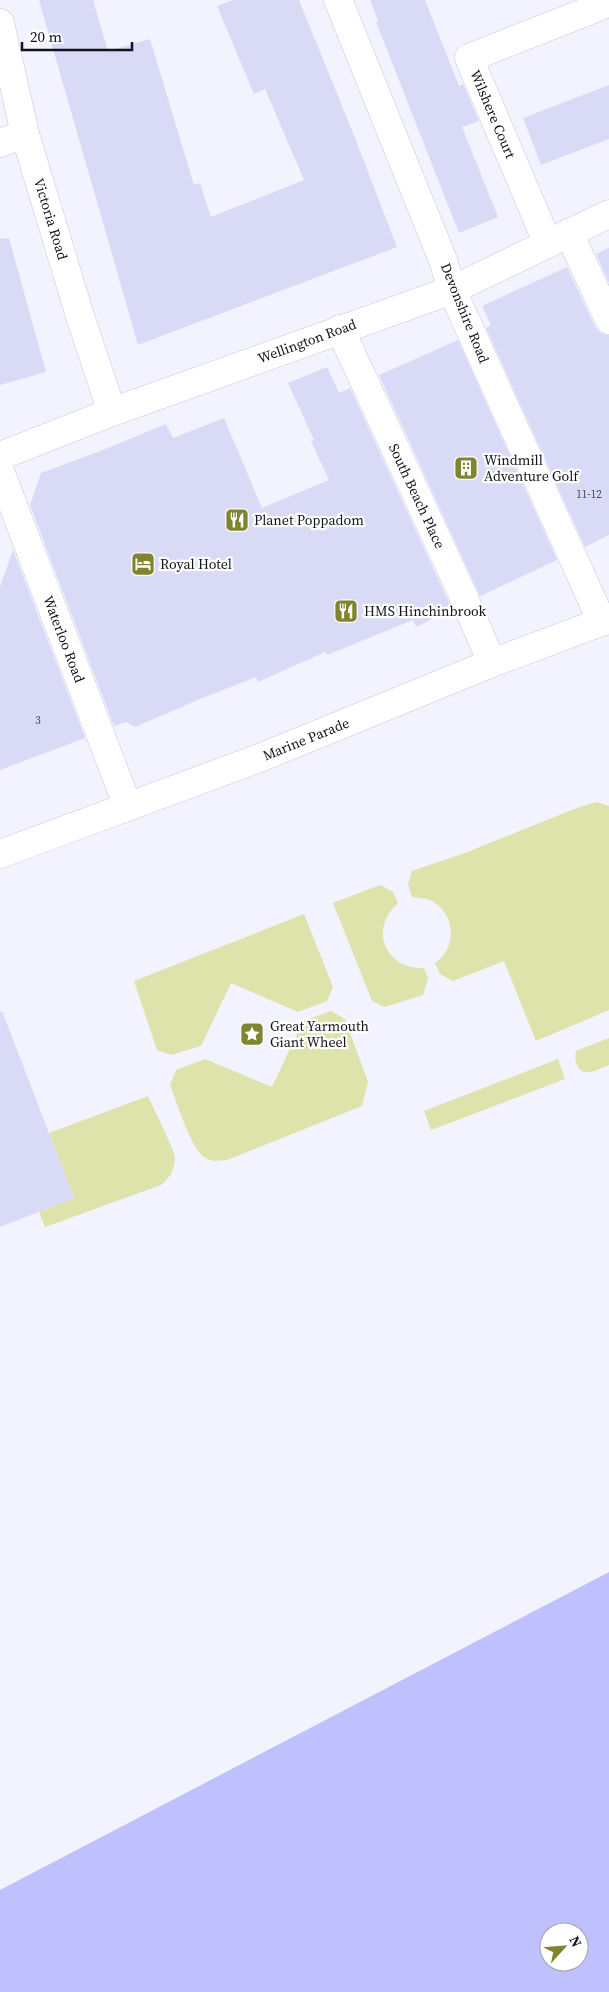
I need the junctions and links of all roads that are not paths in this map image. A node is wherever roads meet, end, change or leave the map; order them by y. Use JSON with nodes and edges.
{"nodes":[{"id":1,"x":338,"y":0,"type":"edge"},
{"id":2,"x":601,"y":6,"type":"dead end"},
{"id":3,"x":0,"y":23,"type":"edge"},
{"id":4,"x":25,"y":134,"type":"junction"},
{"id":5,"x":0,"y":143,"type":"edge"},
{"id":6,"x":609,"y":214,"type":"edge"},
{"id":7,"x":558,"y":239,"type":"junction"},
{"id":8,"x":452,"y":290,"type":"junction"},
{"id":9,"x":609,"y":320,"type":"edge"},
{"id":10,"x":340,"y":329,"type":"junction"},
{"id":11,"x":112,"y":412,"type":"junction"},
{"id":12,"x":0,"y":456,"type":"edge"},
{"id":13,"x":0,"y":471,"type":"edge"},
{"id":14,"x":605,"y":620,"type":"edge"},
{"id":15,"x":492,"y":663,"type":"junction"},
{"id":16,"x":128,"y":807,"type":"junction"},
{"id":17,"x":0,"y":854,"type":"edge"}],
"edges":[{"from":1,"to":8,"type":"street","name":"Devonshire Road"},
{"from":2,"to":7,"type":"street","name":"Wilshere Court"},
{"from":3,"to":4,"type":"street","name":"Victoria Road"},
{"from":4,"to":5,"type":"street"},
{"from":4,"to":11,"type":"street","name":"Victoria Road"},
{"from":6,"to":7,"type":"street","name":"Wellington Road"},
{"from":7,"to":8,"type":"street","name":"Wellington Road"},
{"from":7,"to":9,"type":"street"},
{"from":8,"to":10,"type":"street","name":"Wellington Road"},
{"from":8,"to":14,"type":"street","name":"Devonshire Road"},
{"from":10,"to":11,"type":"street","name":"Wellington Road"},
{"from":10,"to":15,"type":"street","name":"South Beach Place"},
{"from":11,"to":12,"type":"street","name":"Wellington Road"},
{"from":13,"to":16,"type":"street","name":"Waterloo Road"},
{"from":14,"to":15,"type":"street","name":"Marine Parade"},
{"from":15,"to":16,"type":"street","name":"Marine Parade"},
{"from":16,"to":17,"type":"street","name":"Marine Parade"}]}
